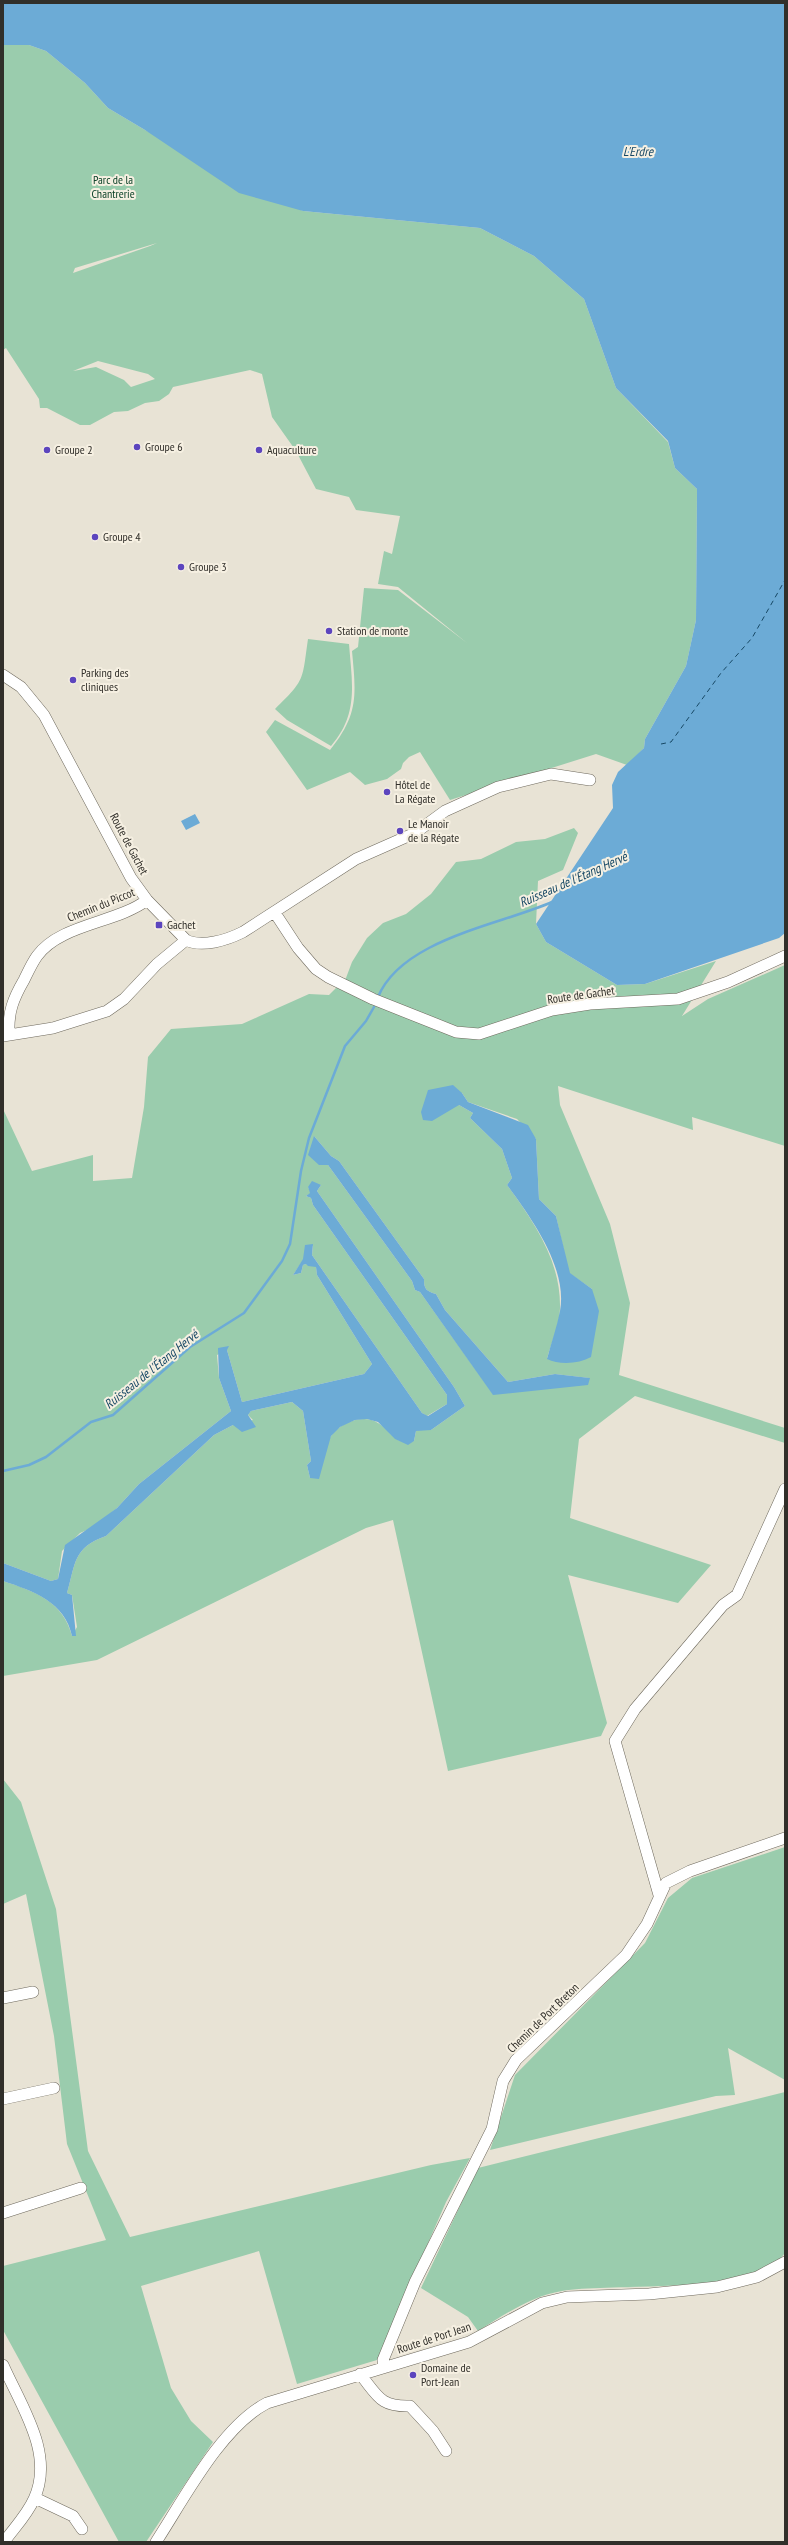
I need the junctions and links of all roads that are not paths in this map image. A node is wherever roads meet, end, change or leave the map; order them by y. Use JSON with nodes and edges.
{"nodes":[{"id":1,"x":3,"y":675,"type":"edge"},
{"id":2,"x":590,"y":780,"type":"dead end"},
{"id":3,"x":147,"y":900,"type":"junction"},
{"id":4,"x":275,"y":912,"type":"junction"},
{"id":5,"x":186,"y":940,"type":"junction"},
{"id":6,"x":785,"y":956,"type":"edge"},
{"id":7,"x":6,"y":1035,"type":"edge"},
{"id":8,"x":785,"y":1489,"type":"edge"},
{"id":9,"x":785,"y":1838,"type":"edge"},
{"id":10,"x":658,"y":1895,"type":"junction"},
{"id":11,"x":33,"y":1992,"type":"dead end"},
{"id":12,"x":3,"y":1998,"type":"edge"},
{"id":13,"x":54,"y":2088,"type":"dead end"},
{"id":14,"x":3,"y":2099,"type":"edge"},
{"id":15,"x":81,"y":2188,"type":"dead end"},
{"id":16,"x":3,"y":2213,"type":"edge"},
{"id":17,"x":783,"y":2264,"type":"edge"},
{"id":18,"x":3,"y":2365,"type":"edge"},
{"id":19,"x":384,"y":2367,"type":"junction"},
{"id":20,"x":360,"y":2374,"type":"junction"},
{"id":21,"x":446,"y":2451,"type":"dead end"},
{"id":22,"x":35,"y":2498,"type":"junction"},
{"id":23,"x":82,"y":2529,"type":"dead end"},
{"id":24,"x":4,"y":2542,"type":"edge"},
{"id":25,"x":156,"y":2542,"type":"edge"}],
"edges":[{"from":1,"to":3,"type":"street","name":"Route de Gachet"},
{"from":2,"to":4,"type":"street"},
{"from":3,"to":5,"type":"street","name":"Route de Gachet"},
{"from":3,"to":7,"type":"street","name":"Chemin du Piccot"},
{"from":4,"to":5,"type":"street"},
{"from":4,"to":6,"type":"street","name":"Route de Gachet"},
{"from":5,"to":7,"type":"street"},
{"from":8,"to":10,"type":"street"},
{"from":9,"to":10,"type":"street","name":"Chemin de Port Breton"},
{"from":10,"to":19,"type":"street","name":"Chemin de Port Breton"},
{"from":11,"to":12,"type":"street"},
{"from":13,"to":14,"type":"street"},
{"from":15,"to":16,"type":"street"},
{"from":17,"to":19,"type":"street","name":"Route de Port Jean"},
{"from":18,"to":22,"type":"street"},
{"from":19,"to":20,"type":"street","name":"Route de Port Jean"},
{"from":20,"to":21,"type":"street"},
{"from":20,"to":25,"type":"street","name":"Route de Port Jean"},
{"from":22,"to":23,"type":"street"},
{"from":22,"to":24,"type":"street"}]}
